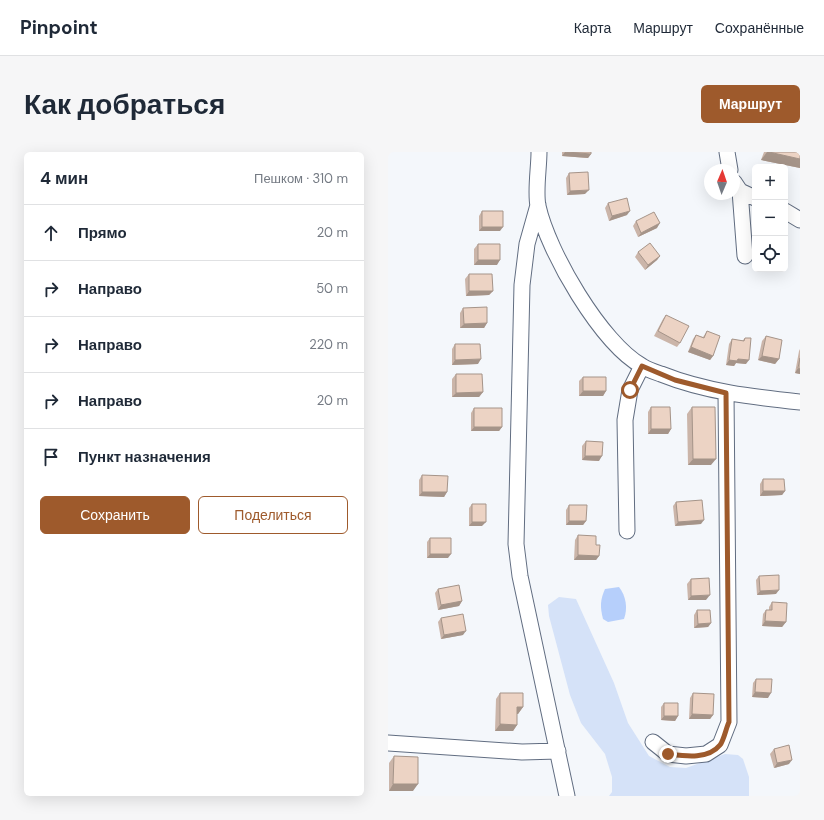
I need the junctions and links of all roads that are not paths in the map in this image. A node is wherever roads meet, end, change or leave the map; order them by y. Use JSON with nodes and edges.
{"nodes":[{"id":1,"x":539,"y":152,"type":"edge"},
{"id":2,"x":727,"y":152,"type":"edge"},
{"id":3,"x":729,"y":164,"type":"edge"},
{"id":4,"x":740,"y":189,"type":"edge"},
{"id":5,"x":752,"y":196,"type":"edge"},
{"id":6,"x":739,"y":200,"type":"edge"},
{"id":7,"x":538,"y":205,"type":"junction"},
{"id":8,"x":788,"y":213,"type":"edge"},
{"id":9,"x":800,"y":220,"type":"edge"},
{"id":10,"x":745,"y":256,"type":"dead end"},
{"id":11,"x":642,"y":366,"type":"junction"},
{"id":12,"x":726,"y":393,"type":"junction"},
{"id":13,"x":800,"y":402,"type":"edge"},
{"id":14,"x":627,"y":531,"type":"dead end"},
{"id":15,"x":654,"y":742,"type":"dead end"},
{"id":16,"x":388,"y":743,"type":"edge"},
{"id":17,"x":558,"y":751,"type":"junction"},
{"id":18,"x":566,"y":792,"type":"edge"}],
"edges":[{"from":1,"to":7,"type":"street"},
{"from":2,"to":3,"type":"street"},
{"from":4,"to":5,"type":"street"},
{"from":6,"to":10,"type":"street"},
{"from":7,"to":11,"type":"street"},
{"from":7,"to":17,"type":"street"},
{"from":8,"to":9,"type":"street"},
{"from":11,"to":12,"type":"street"},
{"from":11,"to":14,"type":"street"},
{"from":12,"to":13,"type":"street"},
{"from":12,"to":15,"type":"street"},
{"from":16,"to":17,"type":"street"},
{"from":17,"to":18,"type":"street"}]}
